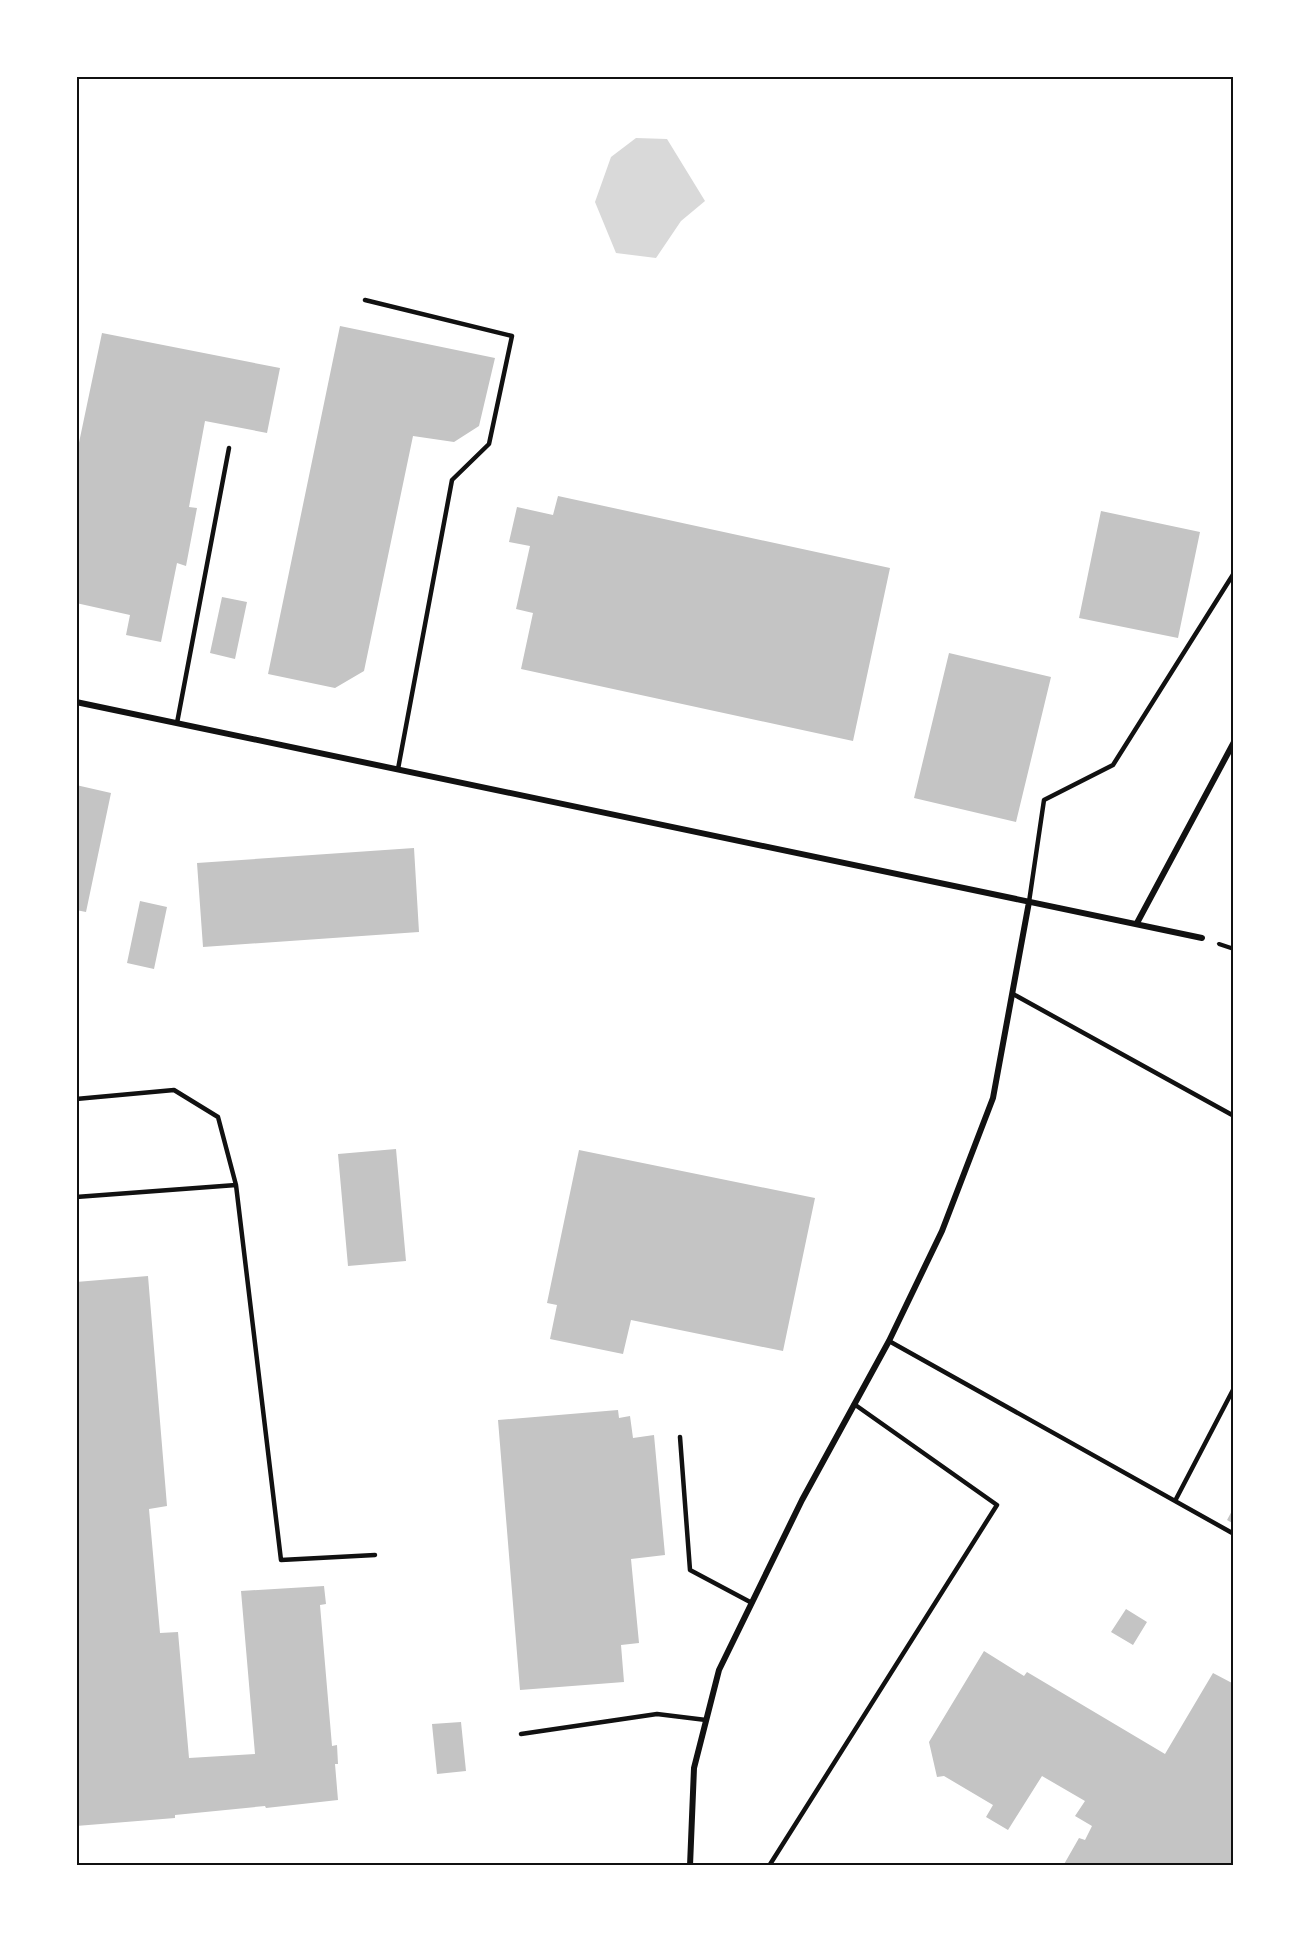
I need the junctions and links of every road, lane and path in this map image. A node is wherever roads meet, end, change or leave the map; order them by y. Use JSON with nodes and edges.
{"nodes":[{"id":1,"x":365,"y":300,"type":"dead end"},
{"id":2,"x":229,"y":448,"type":"dead end"},
{"id":3,"x":1233,"y":573,"type":"edge"},
{"id":4,"x":76,"y":702,"type":"edge"},
{"id":5,"x":177,"y":723,"type":"junction"},
{"id":6,"x":1233,"y":742,"type":"edge"},
{"id":7,"x":398,"y":769,"type":"junction"},
{"id":8,"x":1029,"y":902,"type":"junction"},
{"id":9,"x":1137,"y":923,"type":"junction"},
{"id":10,"x":1202,"y":938,"type":"dead end"},
{"id":11,"x":1013,"y":994,"type":"junction"},
{"id":12,"x":76,"y":1099,"type":"edge"},
{"id":13,"x":1233,"y":1116,"type":"edge"},
{"id":14,"x":236,"y":1185,"type":"junction"},
{"id":15,"x":76,"y":1197,"type":"edge"},
{"id":16,"x":889,"y":1341,"type":"junction"},
{"id":17,"x":1233,"y":1388,"type":"edge"},
{"id":18,"x":854,"y":1404,"type":"junction"},
{"id":19,"x":680,"y":1437,"type":"dead end"},
{"id":20,"x":1174,"y":1501,"type":"junction"},
{"id":21,"x":1233,"y":1534,"type":"edge"},
{"id":22,"x":375,"y":1555,"type":"dead end"},
{"id":23,"x":752,"y":1603,"type":"junction"},
{"id":24,"x":706,"y":1720,"type":"junction"},
{"id":25,"x":521,"y":1734,"type":"dead end"},
{"id":26,"x":690,"y":1866,"type":"edge"},
{"id":27,"x":769,"y":1866,"type":"edge"}],
"edges":[{"from":1,"to":7,"type":"lane"},
{"from":2,"to":5,"type":"lane"},
{"from":3,"to":8,"type":"lane"},
{"from":4,"to":5,"type":"street"},
{"from":5,"to":7,"type":"street"},
{"from":6,"to":9,"type":"street"},
{"from":7,"to":8,"type":"street"},
{"from":8,"to":9,"type":"street"},
{"from":8,"to":11,"type":"street"},
{"from":9,"to":10,"type":"street"},
{"from":11,"to":13,"type":"lane"},
{"from":11,"to":16,"type":"street"},
{"from":12,"to":14,"type":"lane"},
{"from":14,"to":15,"type":"lane"},
{"from":14,"to":22,"type":"lane"},
{"from":16,"to":18,"type":"street"},
{"from":16,"to":20,"type":"lane"},
{"from":17,"to":20,"type":"lane"},
{"from":18,"to":23,"type":"street"},
{"from":18,"to":27,"type":"lane"},
{"from":19,"to":23,"type":"lane"},
{"from":20,"to":21,"type":"lane"},
{"from":23,"to":24,"type":"street"},
{"from":24,"to":25,"type":"lane"},
{"from":24,"to":26,"type":"street"}]}
